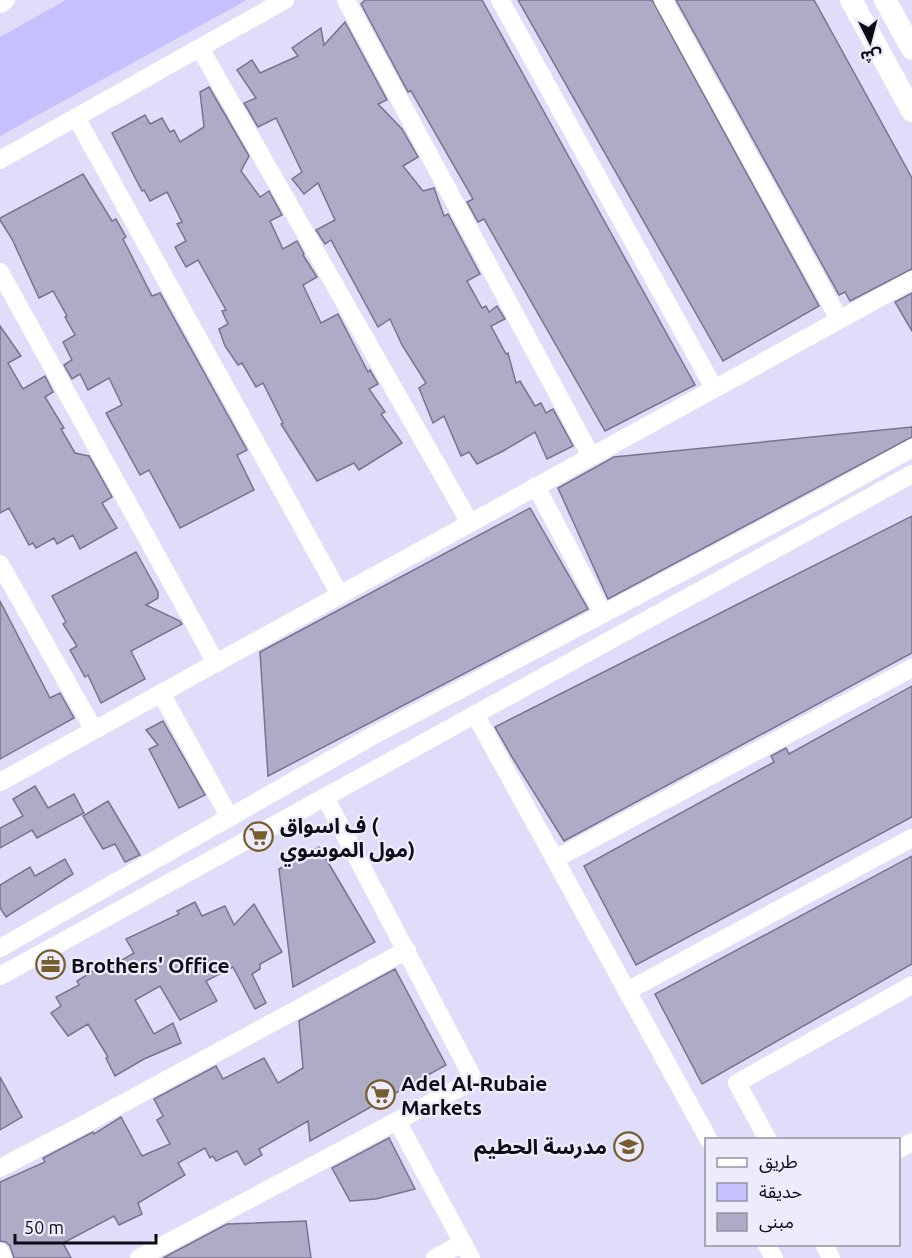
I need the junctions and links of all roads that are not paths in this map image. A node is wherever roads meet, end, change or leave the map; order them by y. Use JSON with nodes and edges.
{"nodes":[{"id":1,"x":6,"y":0,"type":"edge"},
{"id":2,"x":285,"y":0,"type":"edge"},
{"id":3,"x":346,"y":0,"type":"edge"},
{"id":4,"x":500,"y":0,"type":"edge"},
{"id":5,"x":663,"y":0,"type":"edge"},
{"id":6,"x":851,"y":0,"type":"edge"},
{"id":7,"x":885,"y":0,"type":"edge"},
{"id":8,"x":0,"y":3,"type":"edge"},
{"id":9,"x":200,"y":48,"type":"junction"},
{"id":10,"x":912,"y":49,"type":"edge"},
{"id":11,"x":906,"y":89,"type":"edge"},
{"id":12,"x":912,"y":111,"type":"edge"},
{"id":13,"x":76,"y":117,"type":"junction"},
{"id":14,"x":0,"y":160,"type":"edge"},
{"id":15,"x":0,"y":272,"type":"edge"},
{"id":16,"x":912,"y":280,"type":"edge"},
{"id":17,"x":839,"y":319,"type":"junction"},
{"id":18,"x":714,"y":388,"type":"junction"},
{"id":19,"x":912,"y":448,"type":"edge"},
{"id":20,"x":591,"y":456,"type":"junction"},
{"id":21,"x":912,"y":474,"type":"edge"},
{"id":22,"x":536,"y":486,"type":"junction"},
{"id":23,"x":470,"y":523,"type":"junction"},
{"id":24,"x":0,"y":564,"type":"edge"},
{"id":25,"x":340,"y":595,"type":"junction"},
{"id":26,"x":603,"y":615,"type":"junction"},
{"id":27,"x":216,"y":663,"type":"junction"},
{"id":28,"x":912,"y":668,"type":"edge"},
{"id":29,"x":161,"y":693,"type":"junction"},
{"id":30,"x":476,"y":714,"type":"junction"},
{"id":31,"x":94,"y":730,"type":"junction"},
{"id":32,"x":0,"y":782,"type":"edge"},
{"id":33,"x":325,"y":797,"type":"junction"},
{"id":34,"x":230,"y":818,"type":"junction"},
{"id":35,"x":912,"y":838,"type":"edge"},
{"id":36,"x":177,"y":848,"type":"junction"},
{"id":37,"x":555,"y":859,"type":"junction"},
{"id":38,"x":135,"y":871,"type":"junction"},
{"id":39,"x":189,"y":873,"type":"junction"},
{"id":40,"x":148,"y":895,"type":"junction"},
{"id":41,"x":0,"y":948,"type":"edge"},
{"id":42,"x":407,"y":950,"type":"junction"},
{"id":43,"x":0,"y":976,"type":"edge"},
{"id":44,"x":912,"y":985,"type":"edge"},
{"id":45,"x":627,"y":991,"type":"junction"},
{"id":46,"x":397,"y":1120,"type":"junction"},
{"id":47,"x":708,"y":1138,"type":"edge"},
{"id":48,"x":767,"y":1138,"type":"edge"},
{"id":49,"x":0,"y":1168,"type":"edge"},
{"id":50,"x":467,"y":1251,"type":"edge"},
{"id":51,"x":0,"y":1252,"type":"edge"},
{"id":52,"x":3,"y":1258,"type":"edge"},
{"id":53,"x":139,"y":1258,"type":"edge"},
{"id":54,"x":435,"y":1258,"type":"edge"}],
"edges":[{"from":1,"to":8,"type":"street"},
{"from":2,"to":9,"type":"street"},
{"from":3,"to":20,"type":"street"},
{"from":4,"to":18,"type":"street"},
{"from":5,"to":17,"type":"street"},
{"from":6,"to":11,"type":"main road"},
{"from":7,"to":10,"type":"main road"},
{"from":9,"to":13,"type":"street"},
{"from":9,"to":23,"type":"street"},
{"from":11,"to":12,"type":"main road"},
{"from":13,"to":14,"type":"street"},
{"from":13,"to":25,"type":"street"},
{"from":15,"to":27,"type":"street"},
{"from":16,"to":17,"type":"street"},
{"from":17,"to":18,"type":"street"},
{"from":18,"to":20,"type":"street"},
{"from":19,"to":26,"type":"street"},
{"from":20,"to":22,"type":"street"},
{"from":21,"to":30,"type":"street"},
{"from":22,"to":23,"type":"street"},
{"from":22,"to":26,"type":"street"},
{"from":23,"to":25,"type":"street"},
{"from":24,"to":31,"type":"street"},
{"from":25,"to":27,"type":"street"},
{"from":26,"to":34,"type":"street"},
{"from":27,"to":29,"type":"street"},
{"from":28,"to":37,"type":"street"},
{"from":29,"to":31,"type":"street"},
{"from":29,"to":34,"type":"street"},
{"from":30,"to":33,"type":"street"},
{"from":30,"to":37,"type":"street"},
{"from":31,"to":32,"type":"street"},
{"from":33,"to":39,"type":"street"},
{"from":33,"to":42,"type":"street"},
{"from":34,"to":36,"type":"street"},
{"from":35,"to":45,"type":"street"},
{"from":36,"to":38,"type":"street"},
{"from":36,"to":39,"type":"street"},
{"from":37,"to":45,"type":"street"},
{"from":38,"to":40,"type":"street"},
{"from":38,"to":41,"type":"street"},
{"from":39,"to":40,"type":"street"},
{"from":40,"to":43,"type":"street"},
{"from":42,"to":46,"type":"street"},
{"from":42,"to":49,"type":"street"},
{"from":44,"to":48,"type":"street"},
{"from":45,"to":47,"type":"street"},
{"from":46,"to":50,"type":"street"},
{"from":46,"to":53,"type":"street"},
{"from":50,"to":54,"type":"street"},
{"from":51,"to":52,"type":"street"}]}
